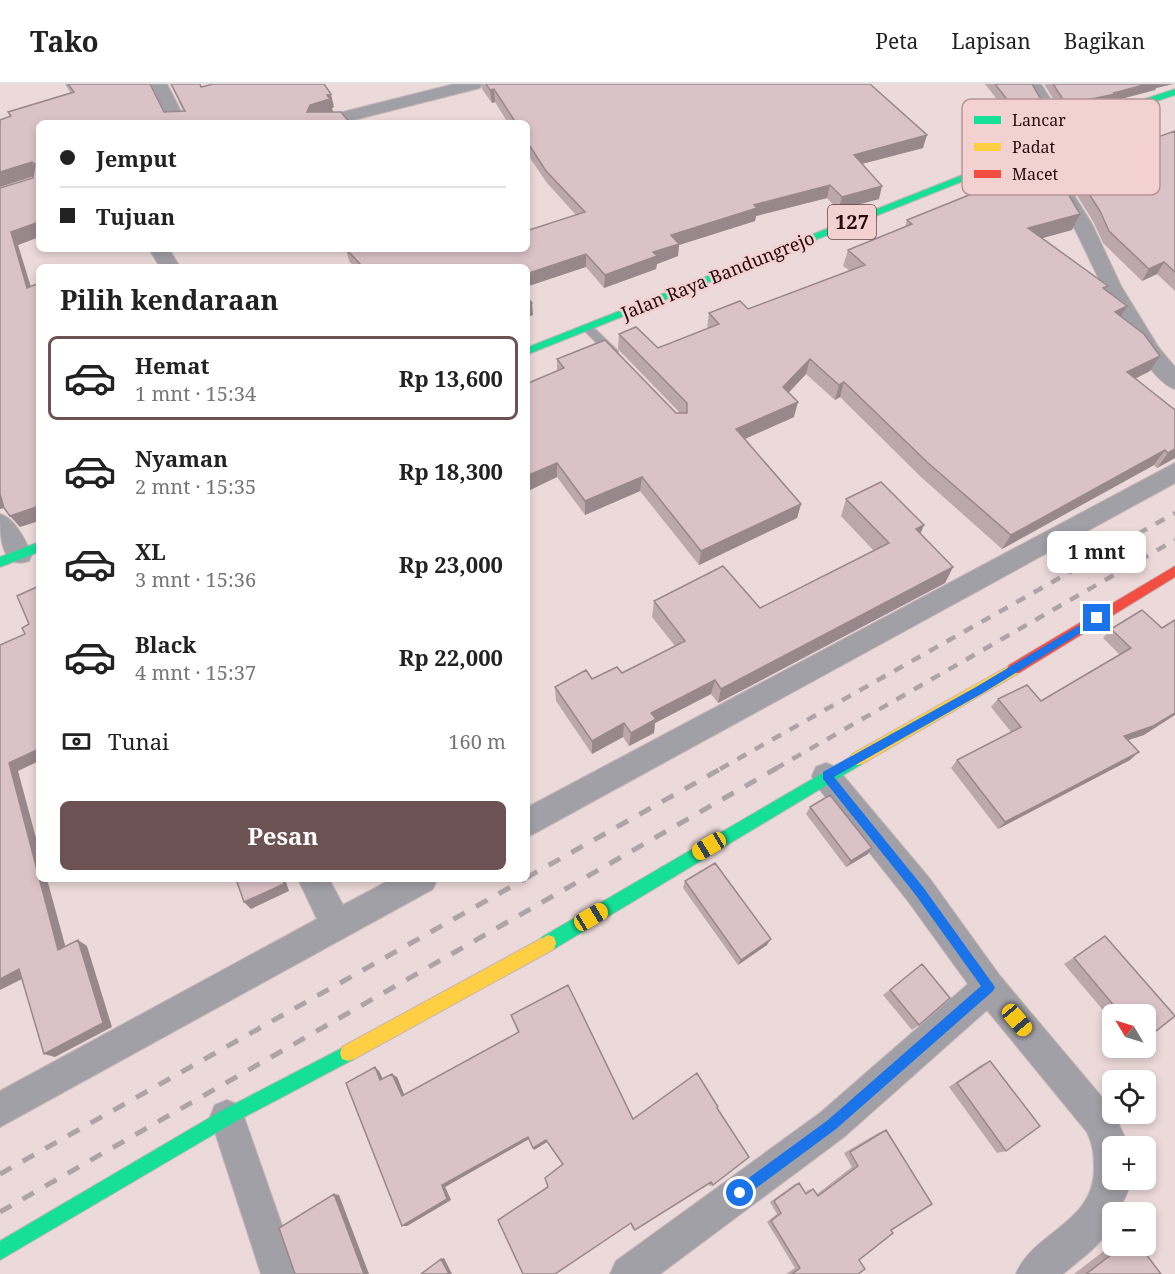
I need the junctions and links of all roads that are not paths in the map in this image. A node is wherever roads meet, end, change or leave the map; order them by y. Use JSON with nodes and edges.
{"nodes":[{"id":1,"x":159,"y":84,"type":"edge"},
{"id":2,"x":474,"y":84,"type":"edge"},
{"id":3,"x":1034,"y":84,"type":"edge"},
{"id":4,"x":1043,"y":99,"type":"edge"},
{"id":5,"x":177,"y":120,"type":"edge"},
{"id":6,"x":333,"y":120,"type":"edge"},
{"id":7,"x":962,"y":178,"type":"edge"},
{"id":8,"x":1064,"y":195,"type":"edge"},
{"id":9,"x":588,"y":327,"type":"junction"},
{"id":10,"x":1175,"y":349,"type":"edge"},
{"id":11,"x":530,"y":350,"type":"edge"},
{"id":12,"x":1151,"y":353,"type":"junction"},
{"id":13,"x":619,"y":359,"type":"edge"},
{"id":14,"x":1175,"y":381,"type":"edge"},
{"id":15,"x":1175,"y":472,"type":"edge"},
{"id":16,"x":0,"y":523,"type":"edge"},
{"id":17,"x":20,"y":554,"type":"edge"},
{"id":18,"x":1175,"y":572,"type":"edge"},
{"id":19,"x":826,"y":776,"type":"junction"},
{"id":20,"x":530,"y":822,"type":"edge"},
{"id":21,"x":315,"y":882,"type":"edge"},
{"id":22,"x":416,"y":882,"type":"edge"},
{"id":23,"x":336,"y":924,"type":"junction"},
{"id":24,"x":989,"y":987,"type":"junction"},
{"id":25,"x":0,"y":1110,"type":"edge"},
{"id":26,"x":226,"y":1117,"type":"junction"},
{"id":27,"x":0,"y":1251,"type":"edge"},
{"id":28,"x":280,"y":1274,"type":"edge"},
{"id":29,"x":629,"y":1274,"type":"edge"},
{"id":30,"x":1035,"y":1274,"type":"edge"}],
"edges":[{"from":1,"to":5,"type":"street"},
{"from":2,"to":6,"type":"street"},
{"from":3,"to":4,"type":"street"},
{"from":7,"to":9,"type":"street","name":"Jalan Raya Bandungrejo","number":"127"},
{"from":8,"to":12,"type":"street"},
{"from":9,"to":11,"type":"street","name":"Jalan Raya Bandungrejo","number":"127"},
{"from":9,"to":13,"type":"lane"},
{"from":10,"to":12,"type":"street"},
{"from":12,"to":14,"type":"street"},
{"from":15,"to":20,"type":"street"},
{"from":16,"to":17,"type":"street"},
{"from":18,"to":19,"type":"street"},
{"from":19,"to":24,"type":"street"},
{"from":19,"to":26,"type":"street"},
{"from":21,"to":23,"type":"street"},
{"from":22,"to":23,"type":"street"},
{"from":23,"to":25,"type":"street"},
{"from":24,"to":29,"type":"street"},
{"from":24,"to":30,"type":"street"},
{"from":26,"to":27,"type":"street"},
{"from":26,"to":28,"type":"street"}]}
